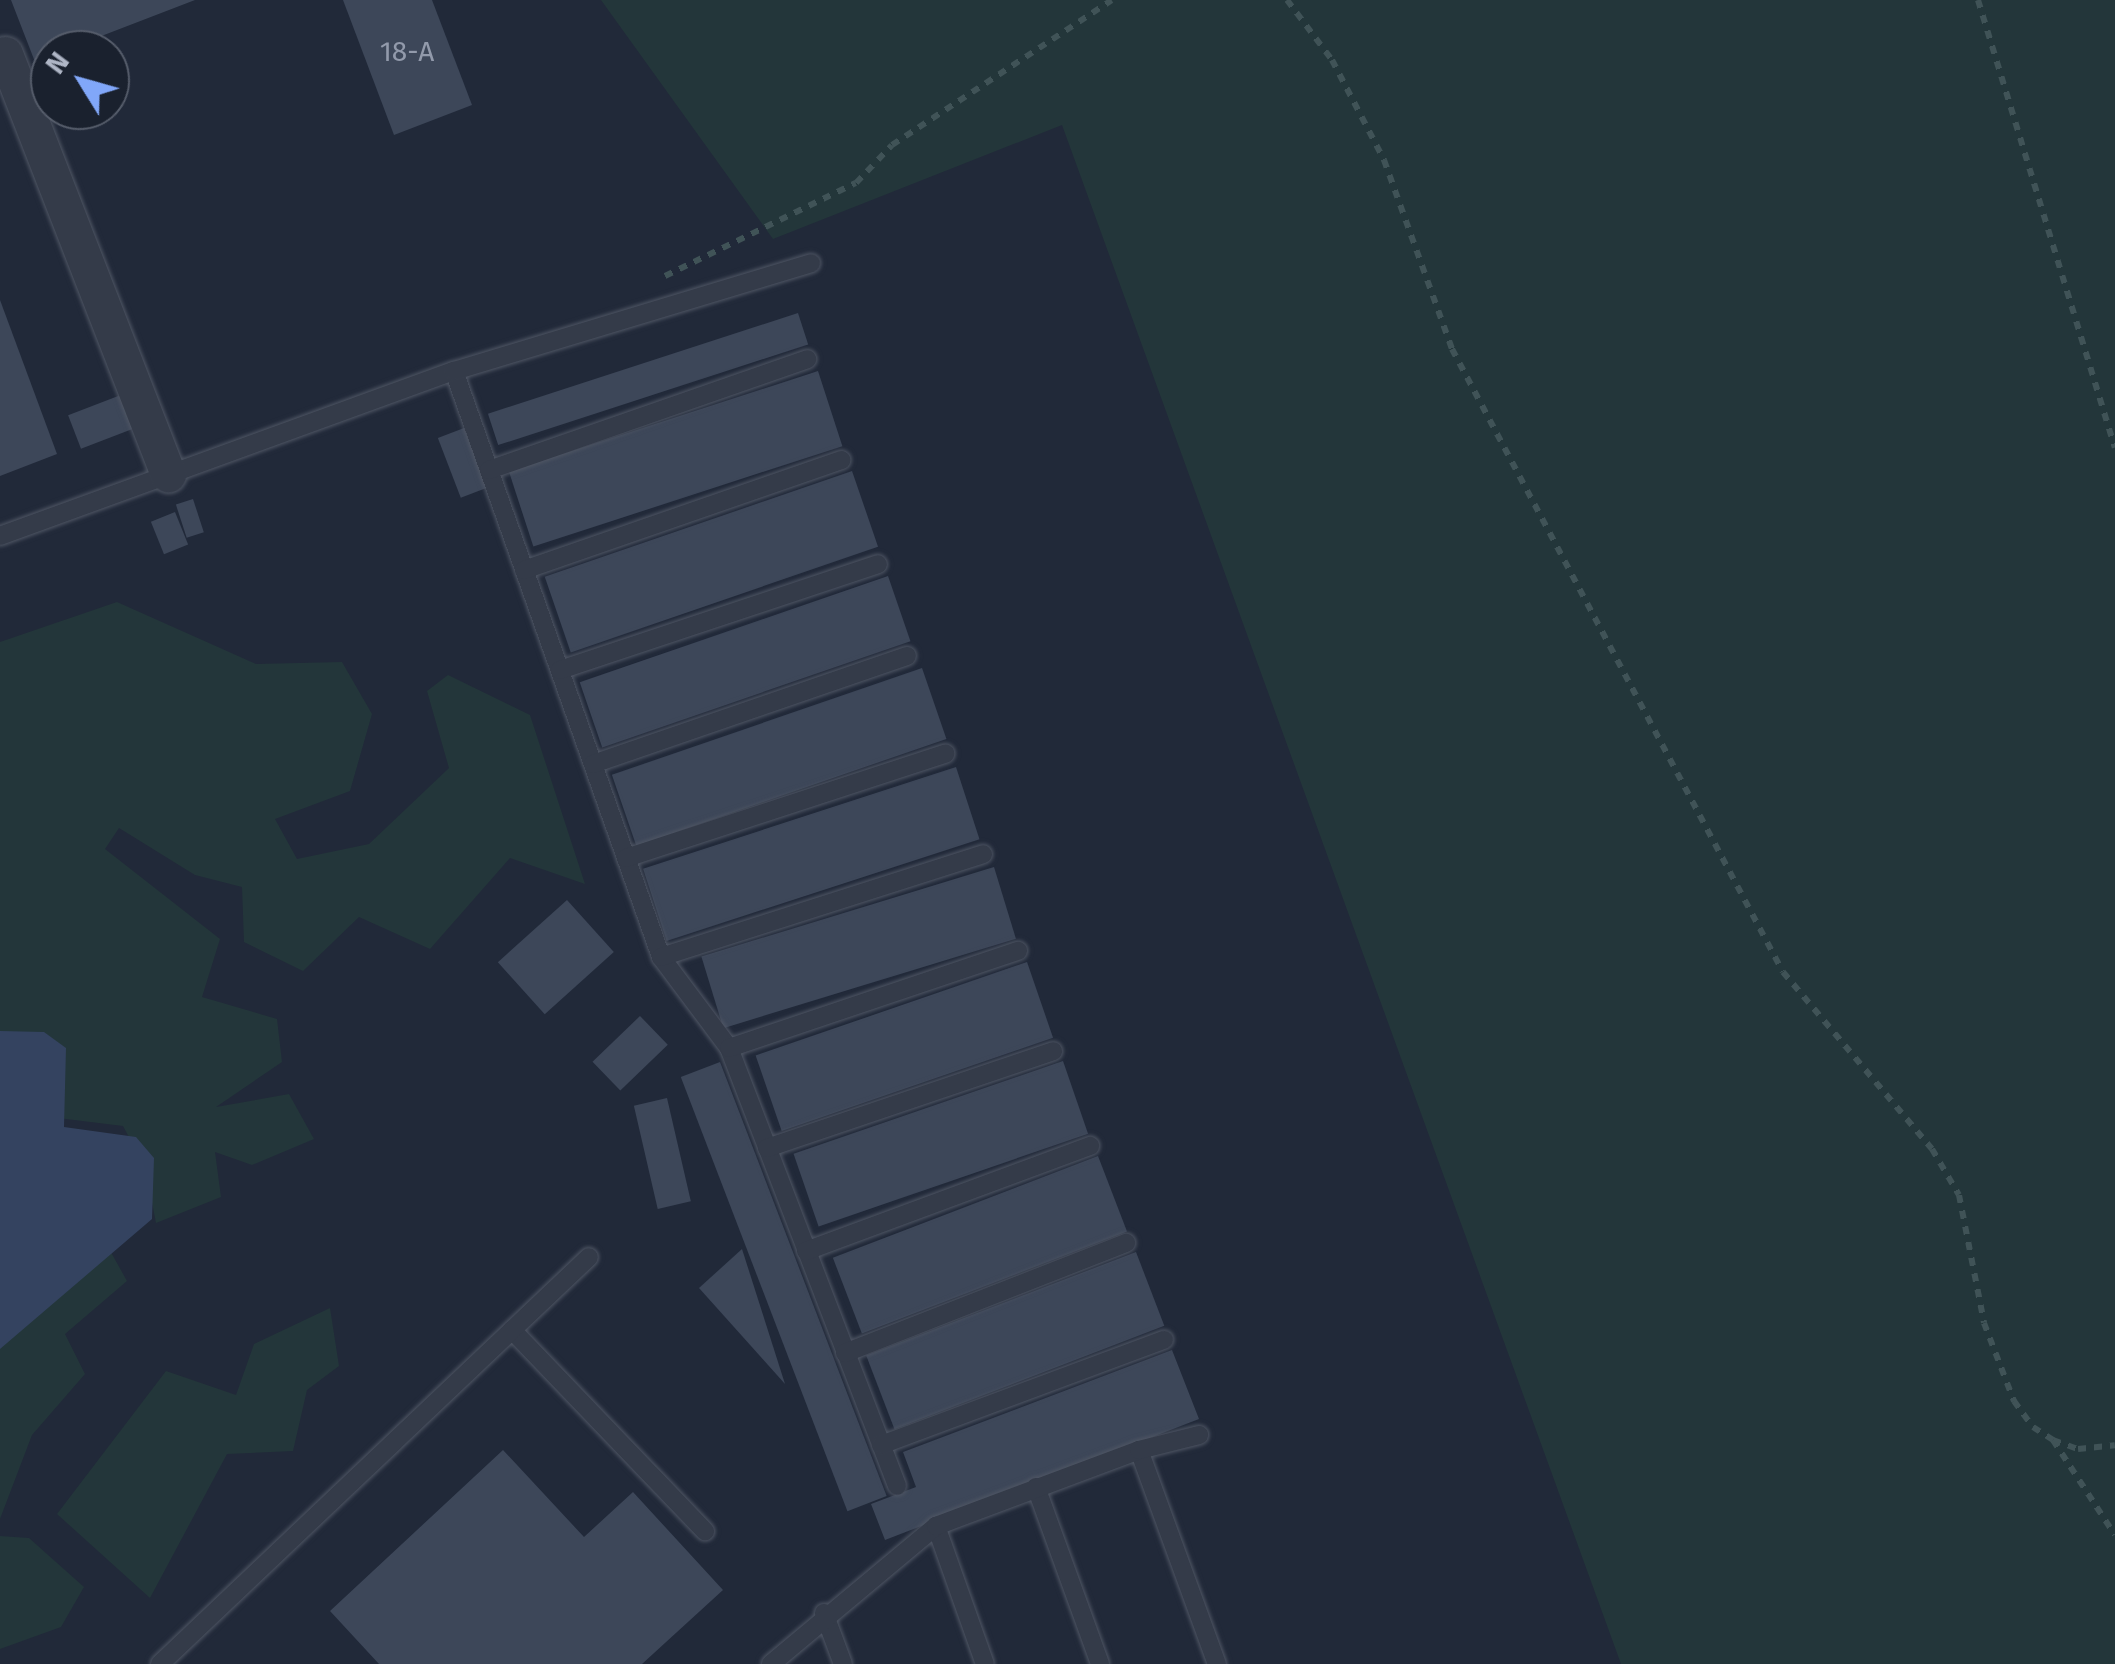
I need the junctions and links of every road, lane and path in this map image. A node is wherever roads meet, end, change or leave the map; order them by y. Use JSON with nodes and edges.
{"nodes":[{"id":1,"x":1112,"y":0,"type":"edge"},
{"id":2,"x":1287,"y":0,"type":"edge"},
{"id":3,"x":1978,"y":0,"type":"edge"},
{"id":4,"x":4,"y":54,"type":"dead end"},
{"id":5,"x":811,"y":262,"type":"dead end"},
{"id":6,"x":629,"y":318,"type":"junction"},
{"id":7,"x":807,"y":359,"type":"dead end"},
{"id":8,"x":454,"y":372,"type":"junction"},
{"id":9,"x":154,"y":432,"type":"dead end"},
{"id":10,"x":2115,"y":447,"type":"edge"},
{"id":11,"x":842,"y":460,"type":"dead end"},
{"id":12,"x":489,"y":470,"type":"junction"},
{"id":13,"x":168,"y":475,"type":"junction"},
{"id":14,"x":0,"y":536,"type":"edge"},
{"id":15,"x":878,"y":564,"type":"dead end"},
{"id":16,"x":524,"y":570,"type":"junction"},
{"id":17,"x":908,"y":656,"type":"dead end"},
{"id":18,"x":560,"y":670,"type":"junction"},
{"id":19,"x":945,"y":754,"type":"dead end"},
{"id":20,"x":593,"y":764,"type":"junction"},
{"id":21,"x":983,"y":854,"type":"dead end"},
{"id":22,"x":626,"y":858,"type":"junction"},
{"id":23,"x":1018,"y":951,"type":"dead end"},
{"id":24,"x":662,"y":957,"type":"junction"},
{"id":25,"x":729,"y":1048,"type":"junction"},
{"id":26,"x":1053,"y":1051,"type":"dead end"},
{"id":27,"x":1090,"y":1146,"type":"dead end"},
{"id":28,"x":767,"y":1148,"type":"junction"},
{"id":29,"x":1126,"y":1242,"type":"dead end"},
{"id":30,"x":806,"y":1252,"type":"junction"},
{"id":31,"x":589,"y":1256,"type":"dead end"},
{"id":32,"x":512,"y":1330,"type":"junction"},
{"id":33,"x":1164,"y":1340,"type":"dead end"},
{"id":34,"x":845,"y":1352,"type":"junction"},
{"id":35,"x":1199,"y":1435,"type":"dead end"},
{"id":36,"x":2054,"y":1440,"type":"junction"},
{"id":37,"x":2115,"y":1445,"type":"edge"},
{"id":38,"x":881,"y":1446,"type":"junction"},
{"id":39,"x":1139,"y":1450,"type":"junction"},
{"id":40,"x":896,"y":1486,"type":"dead end"},
{"id":41,"x":1036,"y":1487,"type":"junction"},
{"id":42,"x":936,"y":1526,"type":"junction"},
{"id":43,"x":705,"y":1531,"type":"dead end"},
{"id":44,"x":2115,"y":1535,"type":"edge"},
{"id":45,"x":824,"y":1614,"type":"junction"},
{"id":46,"x":160,"y":1664,"type":"edge"},
{"id":47,"x":771,"y":1664,"type":"edge"},
{"id":48,"x":842,"y":1664,"type":"edge"},
{"id":49,"x":985,"y":1664,"type":"edge"},
{"id":50,"x":1100,"y":1664,"type":"edge"},
{"id":51,"x":1216,"y":1664,"type":"edge"}],
"edges":[{"from":1,"to":6,"type":"path"},
{"from":2,"to":36,"type":"path"},
{"from":3,"to":10,"type":"path"},
{"from":4,"to":13,"type":"street"},
{"from":5,"to":6,"type":"lane"},
{"from":6,"to":8,"type":"lane"},
{"from":7,"to":12,"type":"lane"},
{"from":8,"to":12,"type":"lane"},
{"from":8,"to":13,"type":"lane"},
{"from":9,"to":13,"type":"lane"},
{"from":11,"to":16,"type":"lane"},
{"from":12,"to":16,"type":"lane"},
{"from":13,"to":14,"type":"lane"},
{"from":15,"to":18,"type":"lane"},
{"from":16,"to":18,"type":"lane"},
{"from":17,"to":20,"type":"lane"},
{"from":18,"to":20,"type":"lane"},
{"from":19,"to":22,"type":"lane"},
{"from":20,"to":22,"type":"lane"},
{"from":21,"to":24,"type":"lane"},
{"from":22,"to":24,"type":"lane"},
{"from":23,"to":25,"type":"lane"},
{"from":24,"to":25,"type":"lane"},
{"from":25,"to":28,"type":"lane"},
{"from":26,"to":28,"type":"lane"},
{"from":27,"to":30,"type":"lane"},
{"from":28,"to":30,"type":"lane"},
{"from":29,"to":34,"type":"lane"},
{"from":30,"to":34,"type":"lane"},
{"from":31,"to":32,"type":"lane"},
{"from":32,"to":43,"type":"lane"},
{"from":32,"to":46,"type":"lane"},
{"from":33,"to":38,"type":"lane"},
{"from":34,"to":38,"type":"lane"},
{"from":35,"to":39,"type":"lane"},
{"from":36,"to":37,"type":"path"},
{"from":36,"to":44,"type":"path"},
{"from":38,"to":40,"type":"lane"},
{"from":39,"to":41,"type":"lane"},
{"from":39,"to":51,"type":"lane"},
{"from":41,"to":42,"type":"lane"},
{"from":41,"to":50,"type":"lane"},
{"from":42,"to":45,"type":"lane"},
{"from":42,"to":49,"type":"lane"},
{"from":45,"to":47,"type":"lane"},
{"from":45,"to":48,"type":"lane"}]}
